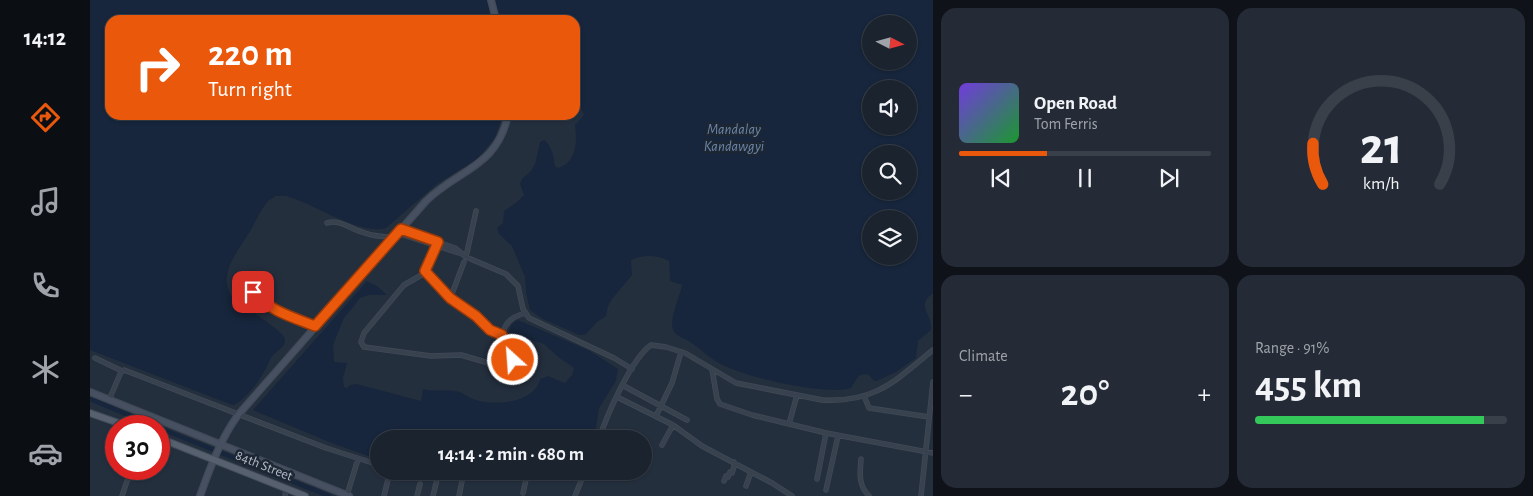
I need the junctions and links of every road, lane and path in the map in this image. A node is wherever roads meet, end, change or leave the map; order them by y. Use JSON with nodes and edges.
{"nodes":[{"id":1,"x":491,"y":0,"type":"edge"},
{"id":2,"x":495,"y":15,"type":"edge"},
{"id":3,"x":506,"y":120,"type":"edge"},
{"id":4,"x":476,"y":211,"type":"dead end"},
{"id":5,"x":327,"y":223,"type":"dead end"},
{"id":6,"x":397,"y":233,"type":"junction"},
{"id":7,"x":436,"y":244,"type":"junction"},
{"id":8,"x":465,"y":260,"type":"junction"},
{"id":9,"x":425,"y":271,"type":"junction"},
{"id":10,"x":246,"y":284,"type":"dead end"},
{"id":11,"x":450,"y":298,"type":"junction"},
{"id":12,"x":525,"y":313,"type":"junction"},
{"id":13,"x":315,"y":326,"type":"junction"},
{"id":14,"x":502,"y":335,"type":"junction"},
{"id":15,"x":933,"y":350,"type":"edge"},
{"id":16,"x":681,"y":352,"type":"junction"},
{"id":17,"x":94,"y":358,"type":"dead end"},
{"id":18,"x":632,"y":369,"type":"junction"},
{"id":19,"x":712,"y":369,"type":"junction"},
{"id":20,"x":122,"y":370,"type":"junction"},
{"id":21,"x":933,"y":382,"type":"edge"},
{"id":22,"x":622,"y":386,"type":"junction"},
{"id":23,"x":90,"y":392,"type":"edge"},
{"id":24,"x":797,"y":395,"type":"junction"},
{"id":25,"x":864,"y":396,"type":"junction"},
{"id":26,"x":617,"y":397,"type":"junction"},
{"id":27,"x":109,"y":400,"type":"junction"},
{"id":28,"x":662,"y":407,"type":"junction"},
{"id":29,"x":90,"y":413,"type":"edge"},
{"id":30,"x":238,"y":415,"type":"junction"},
{"id":31,"x":656,"y":416,"type":"junction"},
{"id":32,"x":929,"y":417,"type":"junction"},
{"id":33,"x":105,"y":418,"type":"edge"},
{"id":34,"x":687,"y":420,"type":"dead end"},
{"id":35,"x":789,"y":424,"type":"junction"},
{"id":36,"x":673,"y":425,"type":"junction"},
{"id":37,"x":603,"y":430,"type":"edge"},
{"id":38,"x":826,"y":433,"type":"junction"},
{"id":39,"x":838,"y":436,"type":"junction"},
{"id":40,"x":170,"y":442,"type":"edge"},
{"id":41,"x":220,"y":445,"type":"junction"},
{"id":42,"x":662,"y":445,"type":"dead end"},
{"id":43,"x":925,"y":452,"type":"junction"},
{"id":44,"x":933,"y":453,"type":"edge"},
{"id":45,"x":214,"y":459,"type":"junction"},
{"id":46,"x":358,"y":459,"type":"junction"},
{"id":47,"x":861,"y":459,"type":"dead end"},
{"id":48,"x":370,"y":462,"type":"edge"},
{"id":49,"x":734,"y":462,"type":"junction"},
{"id":50,"x":751,"y":472,"type":"junction"},
{"id":51,"x":817,"y":479,"type":"dead end"},
{"id":52,"x":127,"y":480,"type":"edge"},
{"id":53,"x":388,"y":480,"type":"edge"},
{"id":54,"x":437,"y":480,"type":"edge"},
{"id":55,"x":462,"y":480,"type":"edge"},
{"id":56,"x":526,"y":480,"type":"edge"},
{"id":57,"x":580,"y":480,"type":"edge"},
{"id":58,"x":724,"y":480,"type":"dead end"},
{"id":59,"x":420,"y":484,"type":"dead end"},
{"id":60,"x":746,"y":486,"type":"dead end"},
{"id":61,"x":286,"y":488,"type":"junction"},
{"id":62,"x":826,"y":490,"type":"dead end"},
{"id":63,"x":523,"y":493,"type":"dead end"},
{"id":64,"x":122,"y":496,"type":"edge"},
{"id":65,"x":200,"y":496,"type":"edge"},
{"id":66,"x":285,"y":496,"type":"edge"},
{"id":67,"x":305,"y":496,"type":"edge"},
{"id":68,"x":348,"y":496,"type":"edge"},
{"id":69,"x":384,"y":496,"type":"edge"},
{"id":70,"x":417,"y":496,"type":"edge"},
{"id":71,"x":433,"y":496,"type":"edge"},
{"id":72,"x":459,"y":496,"type":"edge"},
{"id":73,"x":574,"y":496,"type":"edge"},
{"id":74,"x":792,"y":496,"type":"edge"},
{"id":75,"x":869,"y":496,"type":"edge"},
{"id":76,"x":921,"y":496,"type":"edge"}],
"edges":[{"from":1,"to":2,"type":"street"},
{"from":3,"to":6,"type":"street"},
{"from":4,"to":8,"type":"street"},
{"from":5,"to":6,"type":"street"},
{"from":6,"to":7,"type":"street"},
{"from":6,"to":13,"type":"street"},
{"from":7,"to":8,"type":"street"},
{"from":7,"to":9,"type":"street"},
{"from":8,"to":11,"type":"street"},
{"from":8,"to":12,"type":"street"},
{"from":9,"to":11,"type":"street"},
{"from":9,"to":14,"type":"street"},
{"from":10,"to":13,"type":"street"},
{"from":11,"to":14,"type":"street"},
{"from":12,"to":14,"type":"street"},
{"from":12,"to":18,"type":"street"},
{"from":13,"to":30,"type":"street"},
{"from":15,"to":25,"type":"street"},
{"from":16,"to":18,"type":"street"},
{"from":16,"to":19,"type":"street"},
{"from":16,"to":28,"type":"street"},
{"from":17,"to":20,"type":"street"},
{"from":18,"to":22,"type":"street"},
{"from":19,"to":24,"type":"street"},
{"from":19,"to":35,"type":"street"},
{"from":20,"to":27,"type":"street"},
{"from":20,"to":30,"type":"street"},
{"from":21,"to":32,"type":"street"},
{"from":22,"to":26,"type":"street"},
{"from":22,"to":28,"type":"street"},
{"from":23,"to":27,"type":"street"},
{"from":24,"to":25,"type":"street"},
{"from":24,"to":35,"type":"street"},
{"from":25,"to":32,"type":"street"},
{"from":26,"to":31,"type":"street"},
{"from":26,"to":37,"type":"street"},
{"from":27,"to":41,"type":"street"},
{"from":28,"to":31,"type":"street"},
{"from":28,"to":34,"type":"street"},
{"from":29,"to":33,"type":"main road"},
{"from":30,"to":41,"type":"street"},
{"from":30,"to":46,"type":"street"},
{"from":31,"to":36,"type":"street"},
{"from":32,"to":43,"type":"street"},
{"from":35,"to":38,"type":"street"},
{"from":36,"to":42,"type":"street"},
{"from":36,"to":49,"type":"street"},
{"from":38,"to":39,"type":"street"},
{"from":38,"to":51,"type":"street"},
{"from":39,"to":43,"type":"street"},
{"from":39,"to":62,"type":"street"},
{"from":40,"to":45,"type":"main road","name":"84th Street"},
{"from":41,"to":45,"type":"street"},
{"from":41,"to":68,"type":"street"},
{"from":43,"to":44,"type":"street"},
{"from":43,"to":76,"type":"street"},
{"from":45,"to":61,"type":"main road","name":"84th Street"},
{"from":45,"to":65,"type":"street"},
{"from":46,"to":48,"type":"street"},
{"from":46,"to":68,"type":"street"},
{"from":47,"to":75,"type":"street"},
{"from":49,"to":50,"type":"street"},
{"from":49,"to":58,"type":"street"},
{"from":50,"to":60,"type":"street"},
{"from":50,"to":74,"type":"street"},
{"from":52,"to":64,"type":"street"},
{"from":53,"to":69,"type":"street"},
{"from":54,"to":71,"type":"street"},
{"from":55,"to":72,"type":"street"},
{"from":56,"to":63,"type":"street"},
{"from":57,"to":73,"type":"street"},
{"from":59,"to":70,"type":"street"},
{"from":61,"to":66,"type":"street"},
{"from":61,"to":67,"type":"main road","name":"84th Street"}]}
